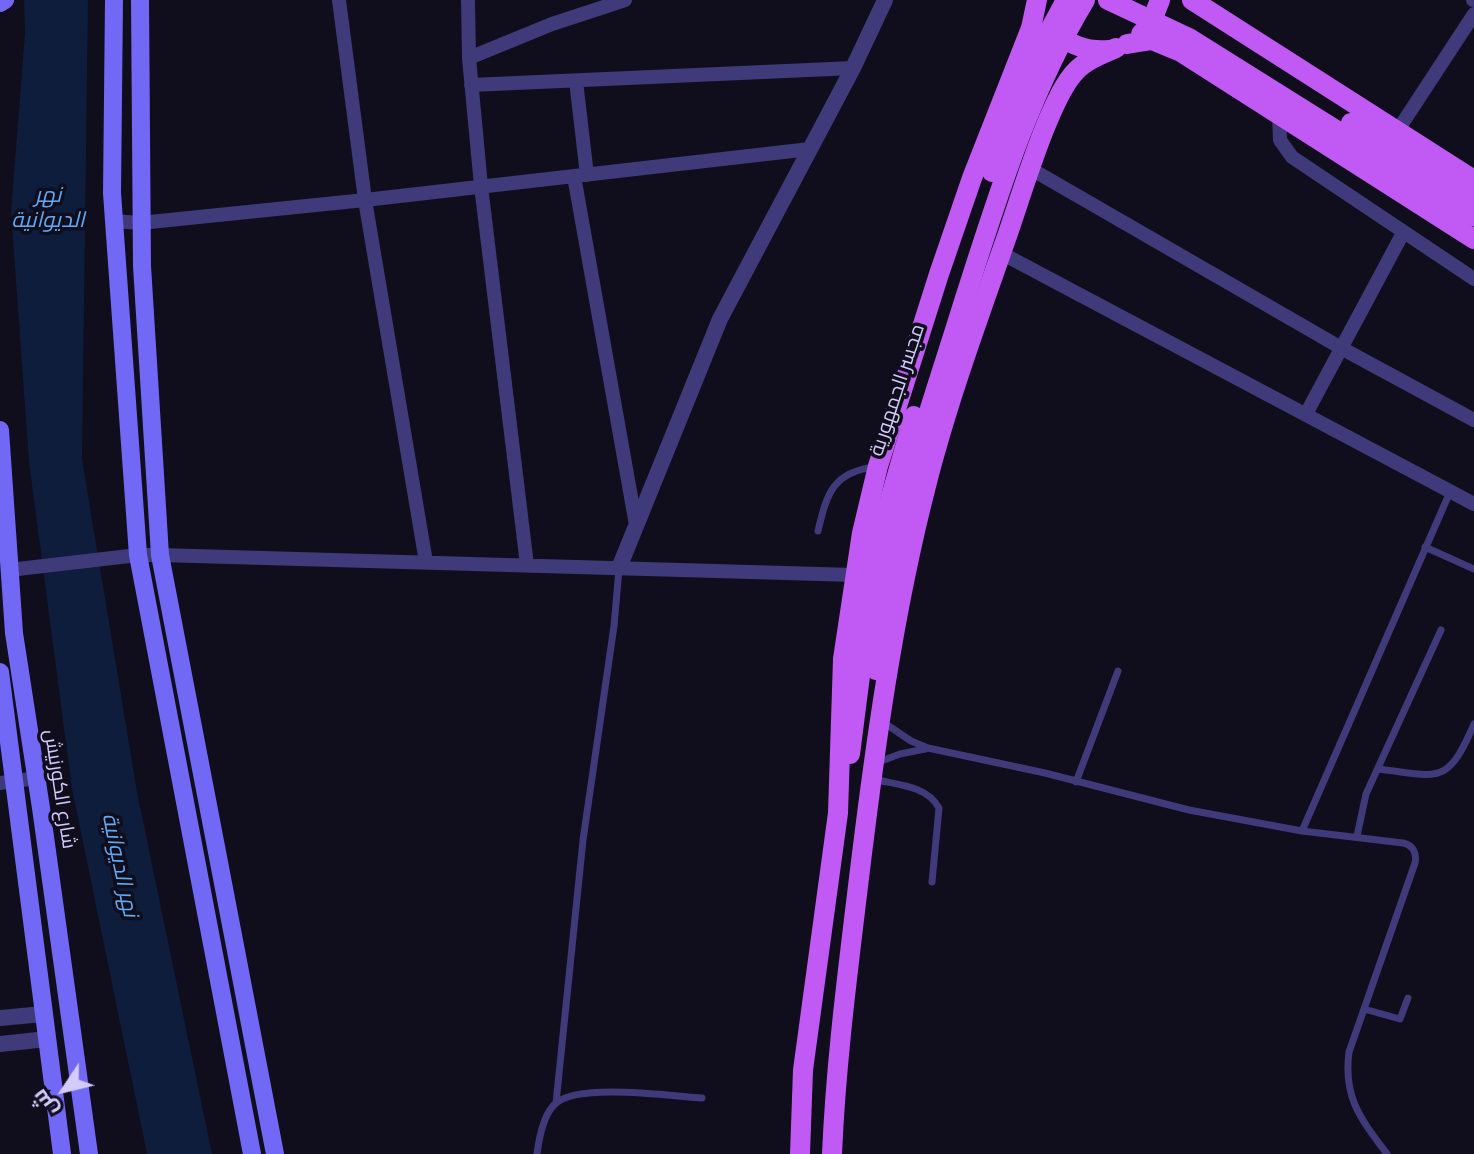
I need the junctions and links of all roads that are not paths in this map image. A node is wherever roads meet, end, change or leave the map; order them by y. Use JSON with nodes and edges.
{"nodes":[{"id":1,"x":114,"y":0,"type":"edge"},
{"id":2,"x":140,"y":0,"type":"edge"},
{"id":3,"x":339,"y":0,"type":"edge"},
{"id":4,"x":468,"y":0,"type":"edge"},
{"id":5,"x":625,"y":0,"type":"edge"},
{"id":6,"x":885,"y":0,"type":"edge"},
{"id":7,"x":1037,"y":0,"type":"edge"},
{"id":8,"x":1066,"y":0,"type":"edge"},
{"id":9,"x":1085,"y":0,"type":"edge"},
{"id":10,"x":1108,"y":0,"type":"edge"},
{"id":11,"x":1143,"y":0,"type":"edge"},
{"id":12,"x":1160,"y":0,"type":"edge"},
{"id":13,"x":1192,"y":0,"type":"edge"},
{"id":14,"x":1474,"y":14,"type":"edge"},
{"id":15,"x":1122,"y":46,"type":"junction"},
{"id":16,"x":469,"y":58,"type":"junction"},
{"id":17,"x":853,"y":68,"type":"junction"},
{"id":18,"x":576,"y":81,"type":"junction"},
{"id":19,"x":471,"y":85,"type":"junction"},
{"id":20,"x":1279,"y":114,"type":"junction"},
{"id":21,"x":1398,"y":130,"type":"junction"},
{"id":22,"x":810,"y":149,"type":"junction"},
{"id":23,"x":1031,"y":169,"type":"junction"},
{"id":24,"x":581,"y":175,"type":"junction"},
{"id":25,"x":1474,"y":180,"type":"edge"},
{"id":26,"x":481,"y":186,"type":"junction"},
{"id":27,"x":1474,"y":198,"type":"edge"},
{"id":28,"x":365,"y":200,"type":"junction"},
{"id":29,"x":1474,"y":217,"type":"edge"},
{"id":30,"x":114,"y":221,"type":"junction"},
{"id":31,"x":140,"y":223,"type":"junction"},
{"id":32,"x":1403,"y":233,"type":"junction"},
{"id":33,"x":1474,"y":239,"type":"edge"},
{"id":34,"x":1001,"y":253,"type":"junction"},
{"id":35,"x":1474,"y":279,"type":"edge"},
{"id":36,"x":1343,"y":349,"type":"junction"},
{"id":37,"x":1306,"y":414,"type":"junction"},
{"id":38,"x":1474,"y":420,"type":"edge"},
{"id":39,"x":0,"y":430,"type":"edge"},
{"id":40,"x":878,"y":466,"type":"junction"},
{"id":41,"x":1450,"y":492,"type":"junction"},
{"id":42,"x":1474,"y":504,"type":"edge"},
{"id":43,"x":636,"y":525,"type":"junction"},
{"id":44,"x":818,"y":531,"type":"dead end"},
{"id":45,"x":1425,"y":547,"type":"junction"},
{"id":46,"x":138,"y":555,"type":"junction"},
{"id":47,"x":160,"y":555,"type":"junction"},
{"id":48,"x":426,"y":562,"type":"junction"},
{"id":49,"x":527,"y":565,"type":"junction"},
{"id":50,"x":619,"y":568,"type":"junction"},
{"id":51,"x":1474,"y":569,"type":"edge"},
{"id":52,"x":13,"y":570,"type":"junction"},
{"id":53,"x":854,"y":575,"type":"junction"},
{"id":54,"x":1441,"y":630,"type":"dead end"},
{"id":55,"x":868,"y":669,"type":"junction"},
{"id":56,"x":1118,"y":671,"type":"dead end"},
{"id":57,"x":0,"y":672,"type":"edge"},
{"id":58,"x":880,"y":720,"type":"junction"},
{"id":59,"x":1474,"y":724,"type":"edge"},
{"id":60,"x":928,"y":748,"type":"junction"},
{"id":61,"x":1378,"y":769,"type":"junction"},
{"id":62,"x":872,"y":777,"type":"junction"},
{"id":63,"x":37,"y":778,"type":"junction"},
{"id":64,"x":1076,"y":782,"type":"junction"},
{"id":65,"x":7,"y":783,"type":"edge"},
{"id":66,"x":41,"y":808,"type":"junction"},
{"id":67,"x":18,"y":812,"type":"junction"},
{"id":68,"x":838,"y":813,"type":"junction"},
{"id":69,"x":1302,"y":831,"type":"junction"},
{"id":70,"x":1357,"y":836,"type":"junction"},
{"id":71,"x":932,"y":882,"type":"dead end"},
{"id":72,"x":1408,"y":998,"type":"dead end"},
{"id":73,"x":1364,"y":1009,"type":"junction"},
{"id":74,"x":43,"y":1014,"type":"junction"},
{"id":75,"x":0,"y":1018,"type":"edge"},
{"id":76,"x":47,"y":1039,"type":"junction"},
{"id":77,"x":0,"y":1044,"type":"edge"},
{"id":78,"x":55,"y":1095,"type":"junction"},
{"id":79,"x":81,"y":1095,"type":"junction"},
{"id":80,"x":702,"y":1098,"type":"dead end"},
{"id":81,"x":556,"y":1103,"type":"junction"},
{"id":82,"x":62,"y":1154,"type":"edge"},
{"id":83,"x":89,"y":1154,"type":"edge"},
{"id":84,"x":252,"y":1154,"type":"edge"},
{"id":85,"x":275,"y":1154,"type":"edge"},
{"id":86,"x":537,"y":1154,"type":"edge"},
{"id":87,"x":800,"y":1154,"type":"edge"},
{"id":88,"x":832,"y":1154,"type":"edge"},
{"id":89,"x":1387,"y":1154,"type":"edge"}],
"edges":[{"from":1,"to":30,"type":"main road"},
{"from":2,"to":31,"type":"main road"},
{"from":3,"to":28,"type":"street"},
{"from":4,"to":16,"type":"street"},
{"from":5,"to":16,"type":"street"},
{"from":6,"to":17,"type":"street"},
{"from":7,"to":15,"type":"main road"},
{"from":7,"to":40,"type":"main road"},
{"from":8,"to":55,"type":"main road","name":"مجسر الجمهورية","bridge":true},
{"from":9,"to":55,"type":"main road","name":"مجسر الجمهورية","bridge":true},
{"from":10,"to":29,"type":"main road","bridge":true},
{"from":11,"to":27,"type":"main road","bridge":true},
{"from":12,"to":15,"type":"main road"},
{"from":13,"to":21,"type":"main road"},
{"from":14,"to":21,"type":"street"},
{"from":15,"to":20,"type":"main road"},
{"from":15,"to":23,"type":"main road"},
{"from":16,"to":19,"type":"street"},
{"from":17,"to":18,"type":"street"},
{"from":17,"to":22,"type":"street"},
{"from":18,"to":19,"type":"street"},
{"from":18,"to":24,"type":"street"},
{"from":19,"to":26,"type":"street"},
{"from":20,"to":32,"type":"street"},
{"from":20,"to":33,"type":"main road"},
{"from":21,"to":25,"type":"main road"},
{"from":22,"to":24,"type":"street"},
{"from":22,"to":43,"type":"street"},
{"from":23,"to":34,"type":"main road"},
{"from":23,"to":36,"type":"street"},
{"from":24,"to":26,"type":"street"},
{"from":24,"to":43,"type":"street"},
{"from":26,"to":28,"type":"street"},
{"from":26,"to":49,"type":"street"},
{"from":28,"to":31,"type":"street"},
{"from":28,"to":48,"type":"street"},
{"from":30,"to":31,"type":"street"},
{"from":30,"to":46,"type":"main road"},
{"from":31,"to":47,"type":"main road"},
{"from":32,"to":35,"type":"street"},
{"from":32,"to":36,"type":"street"},
{"from":34,"to":37,"type":"street"},
{"from":34,"to":58,"type":"main road"},
{"from":36,"to":37,"type":"street"},
{"from":36,"to":38,"type":"street"},
{"from":37,"to":41,"type":"street"},
{"from":39,"to":52,"type":"main road","name":"شارع الكورنيش"},
{"from":40,"to":44,"type":"lane"},
{"from":40,"to":53,"type":"main road"},
{"from":41,"to":42,"type":"street"},
{"from":41,"to":45,"type":"lane"},
{"from":43,"to":50,"type":"street"},
{"from":45,"to":51,"type":"lane"},
{"from":45,"to":69,"type":"lane"},
{"from":46,"to":47,"type":"street"},
{"from":46,"to":52,"type":"street"},
{"from":46,"to":84,"type":"main road"},
{"from":47,"to":48,"type":"street"},
{"from":47,"to":85,"type":"main road"},
{"from":48,"to":49,"type":"street"},
{"from":49,"to":50,"type":"street"},
{"from":50,"to":53,"type":"street"},
{"from":50,"to":81,"type":"lane"},
{"from":52,"to":63,"type":"main road","name":"شارع الكورنيش"},
{"from":53,"to":68,"type":"main road"},
{"from":54,"to":61,"type":"lane"},
{"from":55,"to":62,"type":"main road","name":"مجسر الجمهورية"},
{"from":55,"to":68,"type":"main road","name":"مجسر الجمهورية"},
{"from":56,"to":64,"type":"lane"},
{"from":57,"to":65,"type":"main road"},
{"from":58,"to":60,"type":"lane"},
{"from":58,"to":62,"type":"main road"},
{"from":59,"to":61,"type":"lane"},
{"from":60,"to":62,"type":"lane"},
{"from":60,"to":64,"type":"lane"},
{"from":61,"to":70,"type":"lane"},
{"from":62,"to":71,"type":"lane"},
{"from":62,"to":88,"type":"main road"},
{"from":63,"to":65,"type":"street"},
{"from":63,"to":66,"type":"main road","name":"شارع الكورنيش"},
{"from":64,"to":69,"type":"lane"},
{"from":65,"to":67,"type":"main road"},
{"from":66,"to":67,"type":"main road"},
{"from":66,"to":79,"type":"main road","name":"شارع الكورنيش"},
{"from":67,"to":74,"type":"main road"},
{"from":68,"to":87,"type":"main road"},
{"from":69,"to":70,"type":"lane"},
{"from":70,"to":73,"type":"lane"},
{"from":72,"to":73,"type":"lane"},
{"from":73,"to":89,"type":"lane"},
{"from":74,"to":75,"type":"street"},
{"from":74,"to":76,"type":"main road"},
{"from":76,"to":77,"type":"street"},
{"from":76,"to":78,"type":"main road"},
{"from":78,"to":79,"type":"main road"},
{"from":78,"to":82,"type":"main road"},
{"from":79,"to":83,"type":"main road","name":"شارع الكورنيش"},
{"from":80,"to":81,"type":"lane"},
{"from":81,"to":86,"type":"lane"}]}
